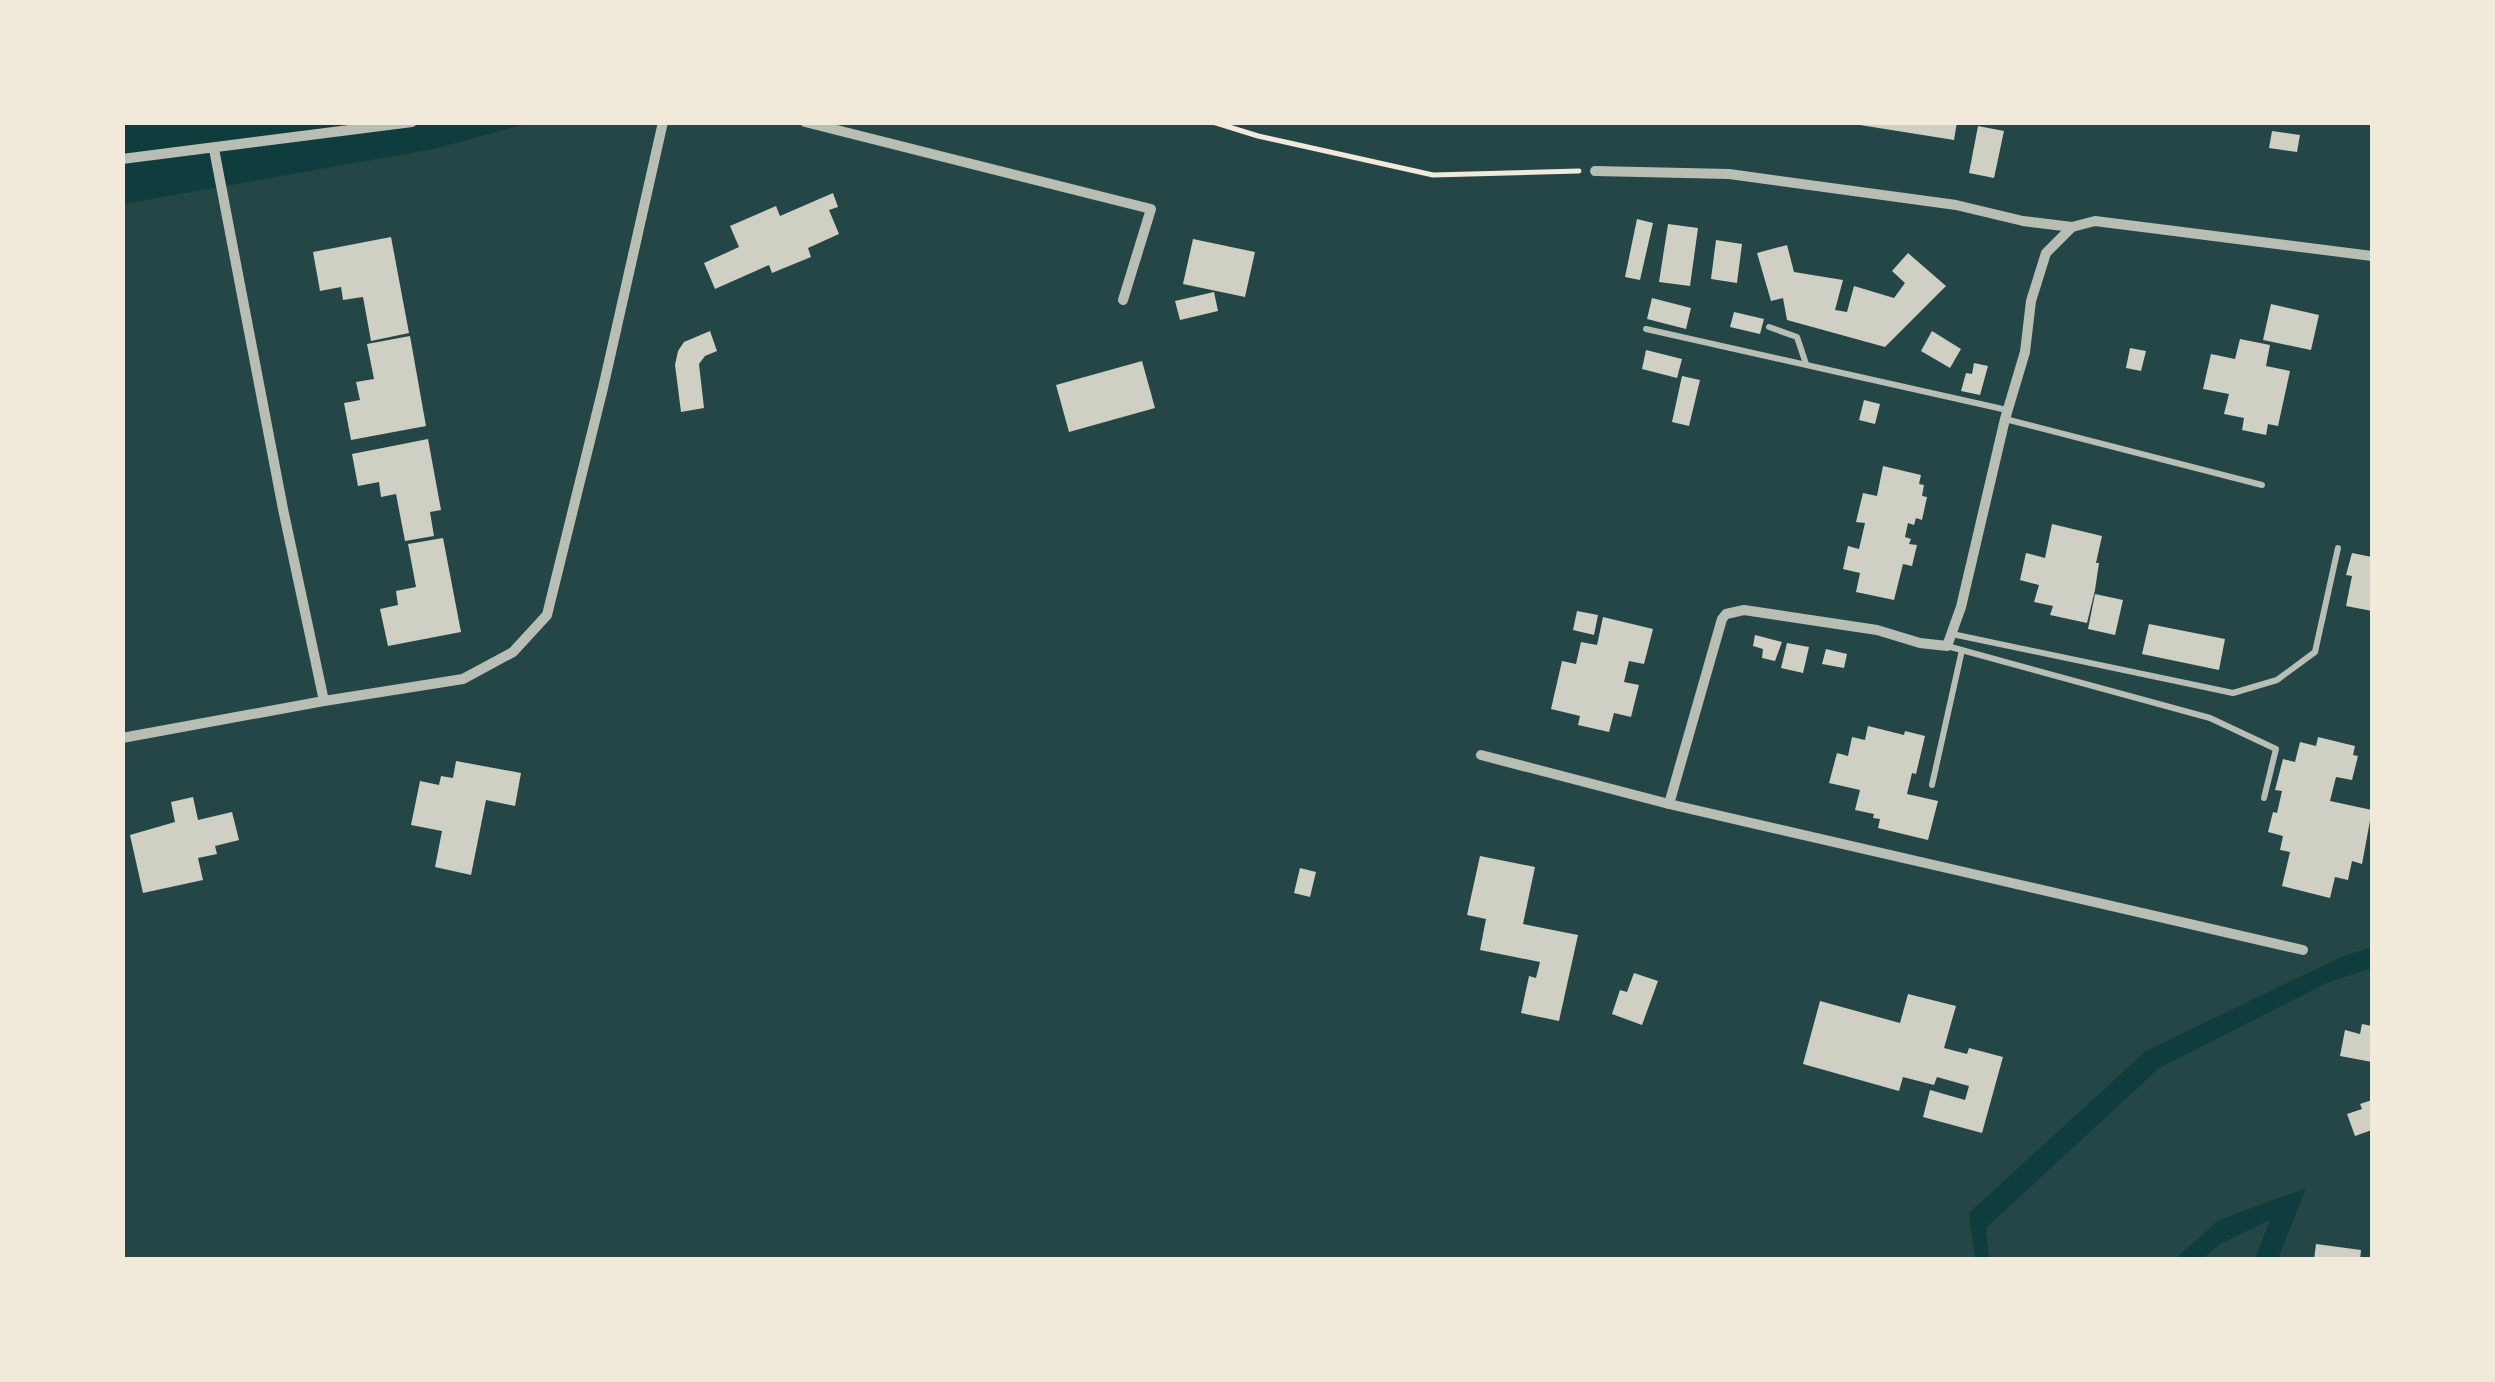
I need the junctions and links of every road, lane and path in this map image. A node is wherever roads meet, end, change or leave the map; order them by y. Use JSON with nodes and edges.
{"nodes":[{"id":1,"x":412,"y":122,"type":"edge"},
{"id":2,"x":663,"y":122,"type":"edge"},
{"id":3,"x":806,"y":122,"type":"edge"},
{"id":4,"x":1213,"y":122,"type":"edge"},
{"id":5,"x":214,"y":149,"type":"junction"},
{"id":6,"x":122,"y":160,"type":"edge"},
{"id":7,"x":1595,"y":171,"type":"joint"},
{"id":8,"x":2072,"y":226,"type":"junction"},
{"id":9,"x":2372,"y":256,"type":"edge"},
{"id":10,"x":1123,"y":300,"type":"dead end"},
{"id":11,"x":1769,"y":328,"type":"dead end"},
{"id":12,"x":1646,"y":329,"type":"dead end"},
{"id":13,"x":1806,"y":366,"type":"junction"},
{"id":14,"x":2007,"y":415,"type":"junction"},
{"id":15,"x":2262,"y":486,"type":"dead end"},
{"id":16,"x":2338,"y":548,"type":"dead end"},
{"id":17,"x":1952,"y":634,"type":"junction"},
{"id":18,"x":1947,"y":646,"type":"junction"},
{"id":19,"x":1962,"y":650,"type":"junction"},
{"id":20,"x":324,"y":701,"type":"junction"},
{"id":21,"x":122,"y":738,"type":"edge"},
{"id":22,"x":1481,"y":755,"type":"dead end"},
{"id":23,"x":1932,"y":784,"type":"dead end"},
{"id":24,"x":2264,"y":798,"type":"dead end"},
{"id":25,"x":1669,"y":804,"type":"junction"},
{"id":26,"x":2302,"y":950,"type":"dead end"}],
"edges":[{"from":1,"to":5,"type":"street"},
{"from":2,"to":20,"type":"street"},
{"from":3,"to":10,"type":"street"},
{"from":4,"to":7,"type":"path"},
{"from":5,"to":6,"type":"street"},
{"from":5,"to":20,"type":"street"},
{"from":7,"to":8,"type":"street"},
{"from":8,"to":9,"type":"street"},
{"from":8,"to":14,"type":"street"},
{"from":11,"to":13,"type":"lane"},
{"from":12,"to":13,"type":"lane"},
{"from":13,"to":14,"type":"lane"},
{"from":14,"to":15,"type":"lane"},
{"from":14,"to":17,"type":"street"},
{"from":16,"to":17,"type":"lane"},
{"from":17,"to":18,"type":"street"},
{"from":18,"to":19,"type":"lane"},
{"from":18,"to":25,"type":"street"},
{"from":19,"to":23,"type":"lane"},
{"from":19,"to":24,"type":"lane"},
{"from":20,"to":21,"type":"street"},
{"from":22,"to":25,"type":"street"},
{"from":25,"to":26,"type":"street"}]}
